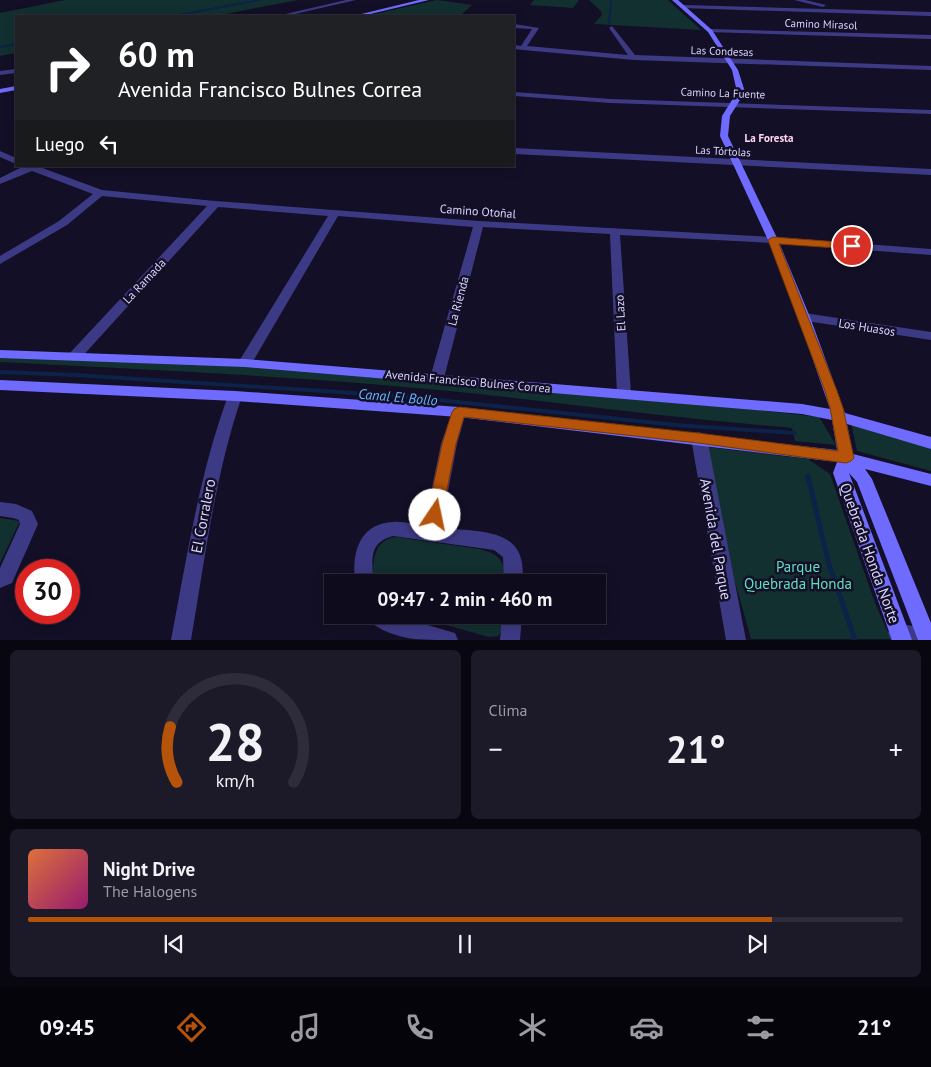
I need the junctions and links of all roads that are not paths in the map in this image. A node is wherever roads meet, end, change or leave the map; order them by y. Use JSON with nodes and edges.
{"nodes":[{"id":1,"x":353,"y":0,"type":"edge"},
{"id":2,"x":426,"y":0,"type":"edge"},
{"id":3,"x":675,"y":0,"type":"edge"},
{"id":4,"x":797,"y":0,"type":"edge"},
{"id":5,"x":684,"y":7,"type":"junction"},
{"id":6,"x":823,"y":8,"type":"junction"},
{"id":7,"x":931,"y":14,"type":"edge"},
{"id":8,"x":285,"y":15,"type":"edge"},
{"id":9,"x":360,"y":15,"type":"edge"},
{"id":10,"x":515,"y":26,"type":"edge"},
{"id":11,"x":612,"y":28,"type":"dead end"},
{"id":12,"x":710,"y":31,"type":"junction"},
{"id":13,"x":931,"y":37,"type":"edge"},
{"id":14,"x":515,"y":47,"type":"edge"},
{"id":15,"x":523,"y":48,"type":"junction"},
{"id":16,"x":634,"y":58,"type":"junction"},
{"id":17,"x":730,"y":62,"type":"junction"},
{"id":18,"x":931,"y":68,"type":"edge"},
{"id":19,"x":15,"y":71,"type":"edge"},
{"id":20,"x":0,"y":73,"type":"edge"},
{"id":21,"x":15,"y":88,"type":"edge"},
{"id":22,"x":0,"y":91,"type":"edge"},
{"id":23,"x":515,"y":94,"type":"edge"},
{"id":24,"x":733,"y":105,"type":"junction"},
{"id":25,"x":931,"y":112,"type":"edge"},
{"id":26,"x":515,"y":151,"type":"edge"},
{"id":27,"x":0,"y":154,"type":"edge"},
{"id":28,"x":15,"y":161,"type":"edge"},
{"id":29,"x":736,"y":163,"type":"junction"},
{"id":30,"x":30,"y":167,"type":"edge"},
{"id":31,"x":931,"y":172,"type":"edge"},
{"id":32,"x":0,"y":181,"type":"edge"},
{"id":33,"x":100,"y":193,"type":"junction"},
{"id":34,"x":215,"y":204,"type":"junction"},
{"id":35,"x":335,"y":213,"type":"junction"},
{"id":36,"x":479,"y":224,"type":"junction"},
{"id":37,"x":615,"y":232,"type":"junction"},
{"id":38,"x":773,"y":240,"type":"junction"},
{"id":39,"x":931,"y":252,"type":"edge"},
{"id":40,"x":0,"y":261,"type":"edge"},
{"id":41,"x":804,"y":317,"type":"junction"},
{"id":42,"x":931,"y":336,"type":"edge"},
{"id":43,"x":0,"y":354,"type":"edge"},
{"id":44,"x":74,"y":357,"type":"junction"},
{"id":45,"x":245,"y":363,"type":"junction"},
{"id":46,"x":438,"y":378,"type":"junction"},
{"id":47,"x":0,"y":385,"type":"edge"},
{"id":48,"x":624,"y":394,"type":"junction"},
{"id":49,"x":235,"y":396,"type":"junction"},
{"id":50,"x":459,"y":412,"type":"junction"},
{"id":51,"x":838,"y":416,"type":"junction"},
{"id":52,"x":698,"y":438,"type":"junction"},
{"id":53,"x":931,"y":443,"type":"edge"},
{"id":54,"x":846,"y":458,"type":"junction"},
{"id":55,"x":931,"y":480,"type":"edge"},
{"id":56,"x":0,"y":509,"type":"edge"},
{"id":57,"x":431,"y":533,"type":"junction"},
{"id":58,"x":364,"y":574,"type":"edge"},
{"id":59,"x":513,"y":574,"type":"edge"},
{"id":60,"x":0,"y":580,"type":"edge"},
{"id":61,"x":392,"y":624,"type":"edge"},
{"id":62,"x":511,"y":624,"type":"edge"},
{"id":63,"x":900,"y":636,"type":"edge"},
{"id":64,"x":928,"y":638,"type":"edge"},
{"id":65,"x":181,"y":640,"type":"edge"},
{"id":66,"x":448,"y":640,"type":"edge"},
{"id":67,"x":510,"y":640,"type":"edge"},
{"id":68,"x":736,"y":640,"type":"edge"}],
"edges":[{"from":1,"to":8,"type":"street"},
{"from":2,"to":9,"type":"street"},
{"from":3,"to":5,"type":"street"},
{"from":4,"to":6,"type":"street"},
{"from":5,"to":6,"type":"street"},
{"from":5,"to":12,"type":"street"},
{"from":6,"to":7,"type":"street"},
{"from":10,"to":15,"type":"street"},
{"from":11,"to":16,"type":"street"},
{"from":12,"to":13,"type":"street","name":"Camino Mirasol"},
{"from":12,"to":17,"type":"street"},
{"from":14,"to":15,"type":"street","name":"Las Condesas"},
{"from":15,"to":16,"type":"street","name":"Las Condesas"},
{"from":16,"to":17,"type":"street","name":"Las Condesas"},
{"from":17,"to":18,"type":"street","name":"Las Condesas"},
{"from":17,"to":24,"type":"street"},
{"from":19,"to":20,"type":"street"},
{"from":21,"to":22,"type":"street"},
{"from":23,"to":24,"type":"street","name":"Camino La Fuente"},
{"from":24,"to":25,"type":"street","name":"Camino La Fuente"},
{"from":24,"to":29,"type":"street"},
{"from":26,"to":29,"type":"street","name":"Las Tórtolas"},
{"from":27,"to":28,"type":"street"},
{"from":29,"to":31,"type":"street","name":"Las Tórtolas"},
{"from":29,"to":38,"type":"street"},
{"from":30,"to":32,"type":"street"},
{"from":30,"to":33,"type":"street","name":"Camino Otoñal"},
{"from":33,"to":34,"type":"street","name":"Camino Otoñal"},
{"from":33,"to":40,"type":"street"},
{"from":34,"to":35,"type":"street","name":"Camino Otoñal"},
{"from":34,"to":44,"type":"street","name":"La Ramada"},
{"from":35,"to":36,"type":"street","name":"Camino Otoñal"},
{"from":35,"to":45,"type":"street"},
{"from":36,"to":37,"type":"street","name":"Camino Otoñal"},
{"from":36,"to":46,"type":"street","name":"La Rienda"},
{"from":37,"to":38,"type":"street","name":"Camino Otoñal"},
{"from":37,"to":48,"type":"street","name":"El Lazo"},
{"from":38,"to":39,"type":"street","name":"Camino Otoñal"},
{"from":38,"to":41,"type":"street"},
{"from":41,"to":42,"type":"street","name":"Los Huasos"},
{"from":41,"to":51,"type":"street"},
{"from":43,"to":44,"type":"street","name":"Avenida Francisco Bulnes Correa"},
{"from":44,"to":45,"type":"street","name":"Avenida Francisco Bulnes Correa"},
{"from":45,"to":46,"type":"street","name":"Avenida Francisco Bulnes Correa"},
{"from":46,"to":48,"type":"street","name":"Avenida Francisco Bulnes Correa"},
{"from":47,"to":49,"type":"street"},
{"from":48,"to":51,"type":"street","name":"Avenida Francisco Bulnes Correa"},
{"from":49,"to":50,"type":"street"},
{"from":49,"to":65,"type":"street","name":"El Corralero"},
{"from":50,"to":52,"type":"street"},
{"from":50,"to":57,"type":"street"},
{"from":51,"to":53,"type":"street","name":"Avenida Francisco Bulnes Correa"},
{"from":51,"to":54,"type":"street"},
{"from":52,"to":54,"type":"street"},
{"from":52,"to":68,"type":"street","name":"Avenida del Parque"},
{"from":54,"to":55,"type":"street"},
{"from":54,"to":63,"type":"street","name":"Quebrada Honda Norte"},
{"from":54,"to":64,"type":"street","name":"Quebrada Honda Norte"},
{"from":56,"to":60,"type":"street"},
{"from":57,"to":58,"type":"street"},
{"from":57,"to":59,"type":"street"},
{"from":61,"to":66,"type":"street"},
{"from":62,"to":67,"type":"street"},
{"from":63,"to":64,"type":"street"}]}
